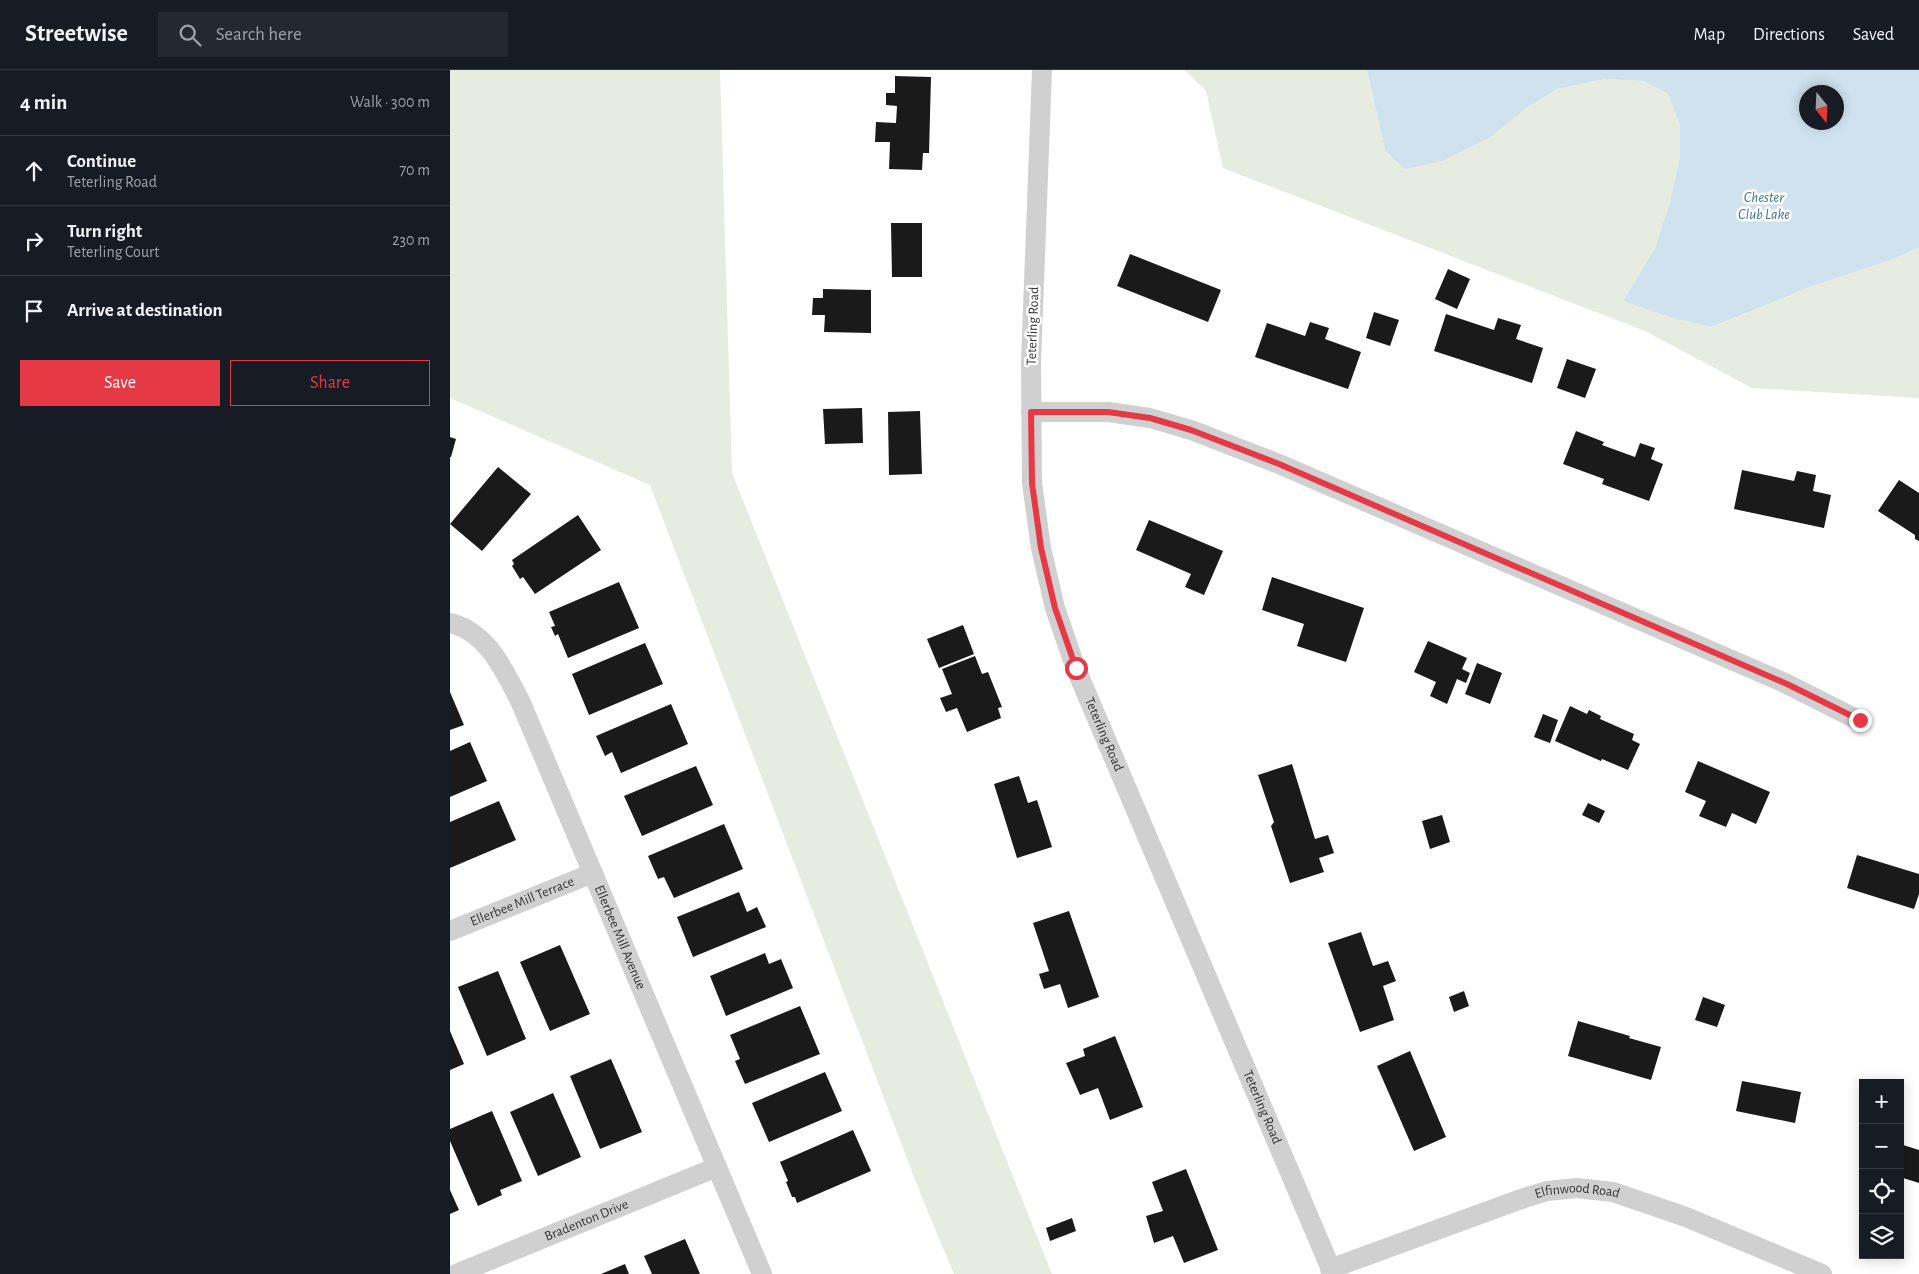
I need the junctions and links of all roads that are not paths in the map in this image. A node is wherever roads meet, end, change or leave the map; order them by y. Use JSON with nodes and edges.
{"nodes":[{"id":1,"x":1042,"y":70,"type":"edge"},
{"id":2,"x":1031,"y":412,"type":"junction"},
{"id":3,"x":450,"y":623,"type":"edge"},
{"id":4,"x":1860,"y":720,"type":"dead end"},
{"id":5,"x":593,"y":873,"type":"junction"},
{"id":6,"x":450,"y":932,"type":"edge"},
{"id":7,"x":717,"y":1167,"type":"junction"},
{"id":8,"x":1332,"y":1271,"type":"edge"},
{"id":9,"x":456,"y":1274,"type":"edge"},
{"id":10,"x":762,"y":1274,"type":"edge"},
{"id":11,"x":1822,"y":1274,"type":"edge"}],
"edges":[{"from":1,"to":2,"type":"street","name":"Teterling Road"},
{"from":2,"to":4,"type":"street"},
{"from":2,"to":8,"type":"street","name":"Teterling Road"},
{"from":3,"to":5,"type":"street","name":"Ellerbee Mill Avenue"},
{"from":5,"to":6,"type":"street","name":"Ellerbee Mill Terrace"},
{"from":5,"to":7,"type":"street","name":"Ellerbee Mill Avenue"},
{"from":7,"to":9,"type":"street","name":"Bradenton Drive"},
{"from":7,"to":10,"type":"street","name":"Ellerbee Mill Avenue"},
{"from":8,"to":11,"type":"street","name":"Elfinwood Road"}]}
